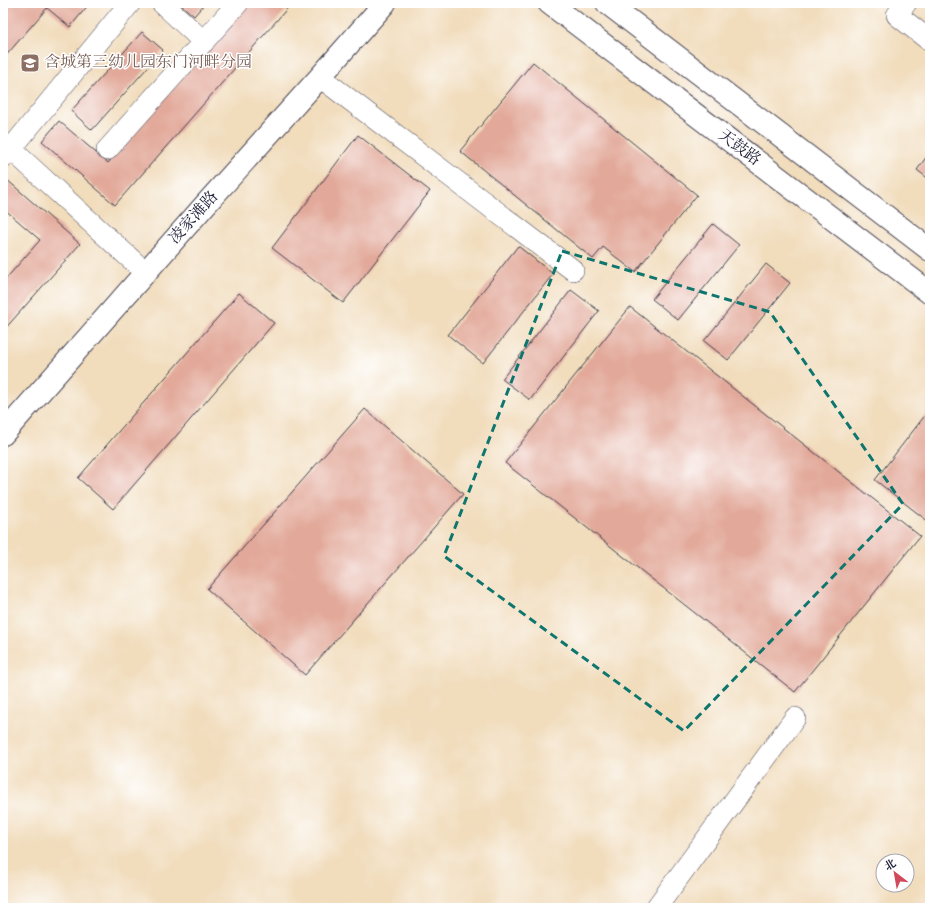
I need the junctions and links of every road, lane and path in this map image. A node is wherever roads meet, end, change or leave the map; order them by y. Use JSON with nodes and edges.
{"nodes":[{"id":1,"x":130,"y":3,"type":"edge"},
{"id":2,"x":162,"y":3,"type":"edge"},
{"id":3,"x":238,"y":3,"type":"edge"},
{"id":4,"x":385,"y":3,"type":"edge"},
{"id":5,"x":549,"y":3,"type":"edge"},
{"id":6,"x":606,"y":3,"type":"edge"},
{"id":7,"x":906,"y":3,"type":"edge"},
{"id":8,"x":930,"y":41,"type":"edge"},
{"id":9,"x":204,"y":42,"type":"junction"},
{"id":10,"x":320,"y":77,"type":"junction"},
{"id":11,"x":107,"y":150,"type":"dead end"},
{"id":12,"x":7,"y":153,"type":"edge"},
{"id":13,"x":930,"y":250,"type":"edge"},
{"id":14,"x":573,"y":270,"type":"dead end"},
{"id":15,"x":146,"y":272,"type":"junction"},
{"id":16,"x":930,"y":293,"type":"edge"},
{"id":17,"x":4,"y":430,"type":"edge"},
{"id":18,"x":795,"y":718,"type":"dead end"},
{"id":19,"x":656,"y":908,"type":"edge"}],
"edges":[{"from":1,"to":12,"type":"street"},
{"from":2,"to":9,"type":"street"},
{"from":3,"to":9,"type":"street"},
{"from":4,"to":10,"type":"main road","name":"凌家滩路"},
{"from":5,"to":16,"type":"main road","name":"天鼓路"},
{"from":6,"to":13,"type":"main road"},
{"from":7,"to":8,"type":"street"},
{"from":9,"to":11,"type":"street"},
{"from":10,"to":14,"type":"street"},
{"from":10,"to":15,"type":"main road","name":"凌家滩路"},
{"from":12,"to":15,"type":"street"},
{"from":15,"to":17,"type":"main road","name":"凌家滩路"},
{"from":18,"to":19,"type":"street"}]}
